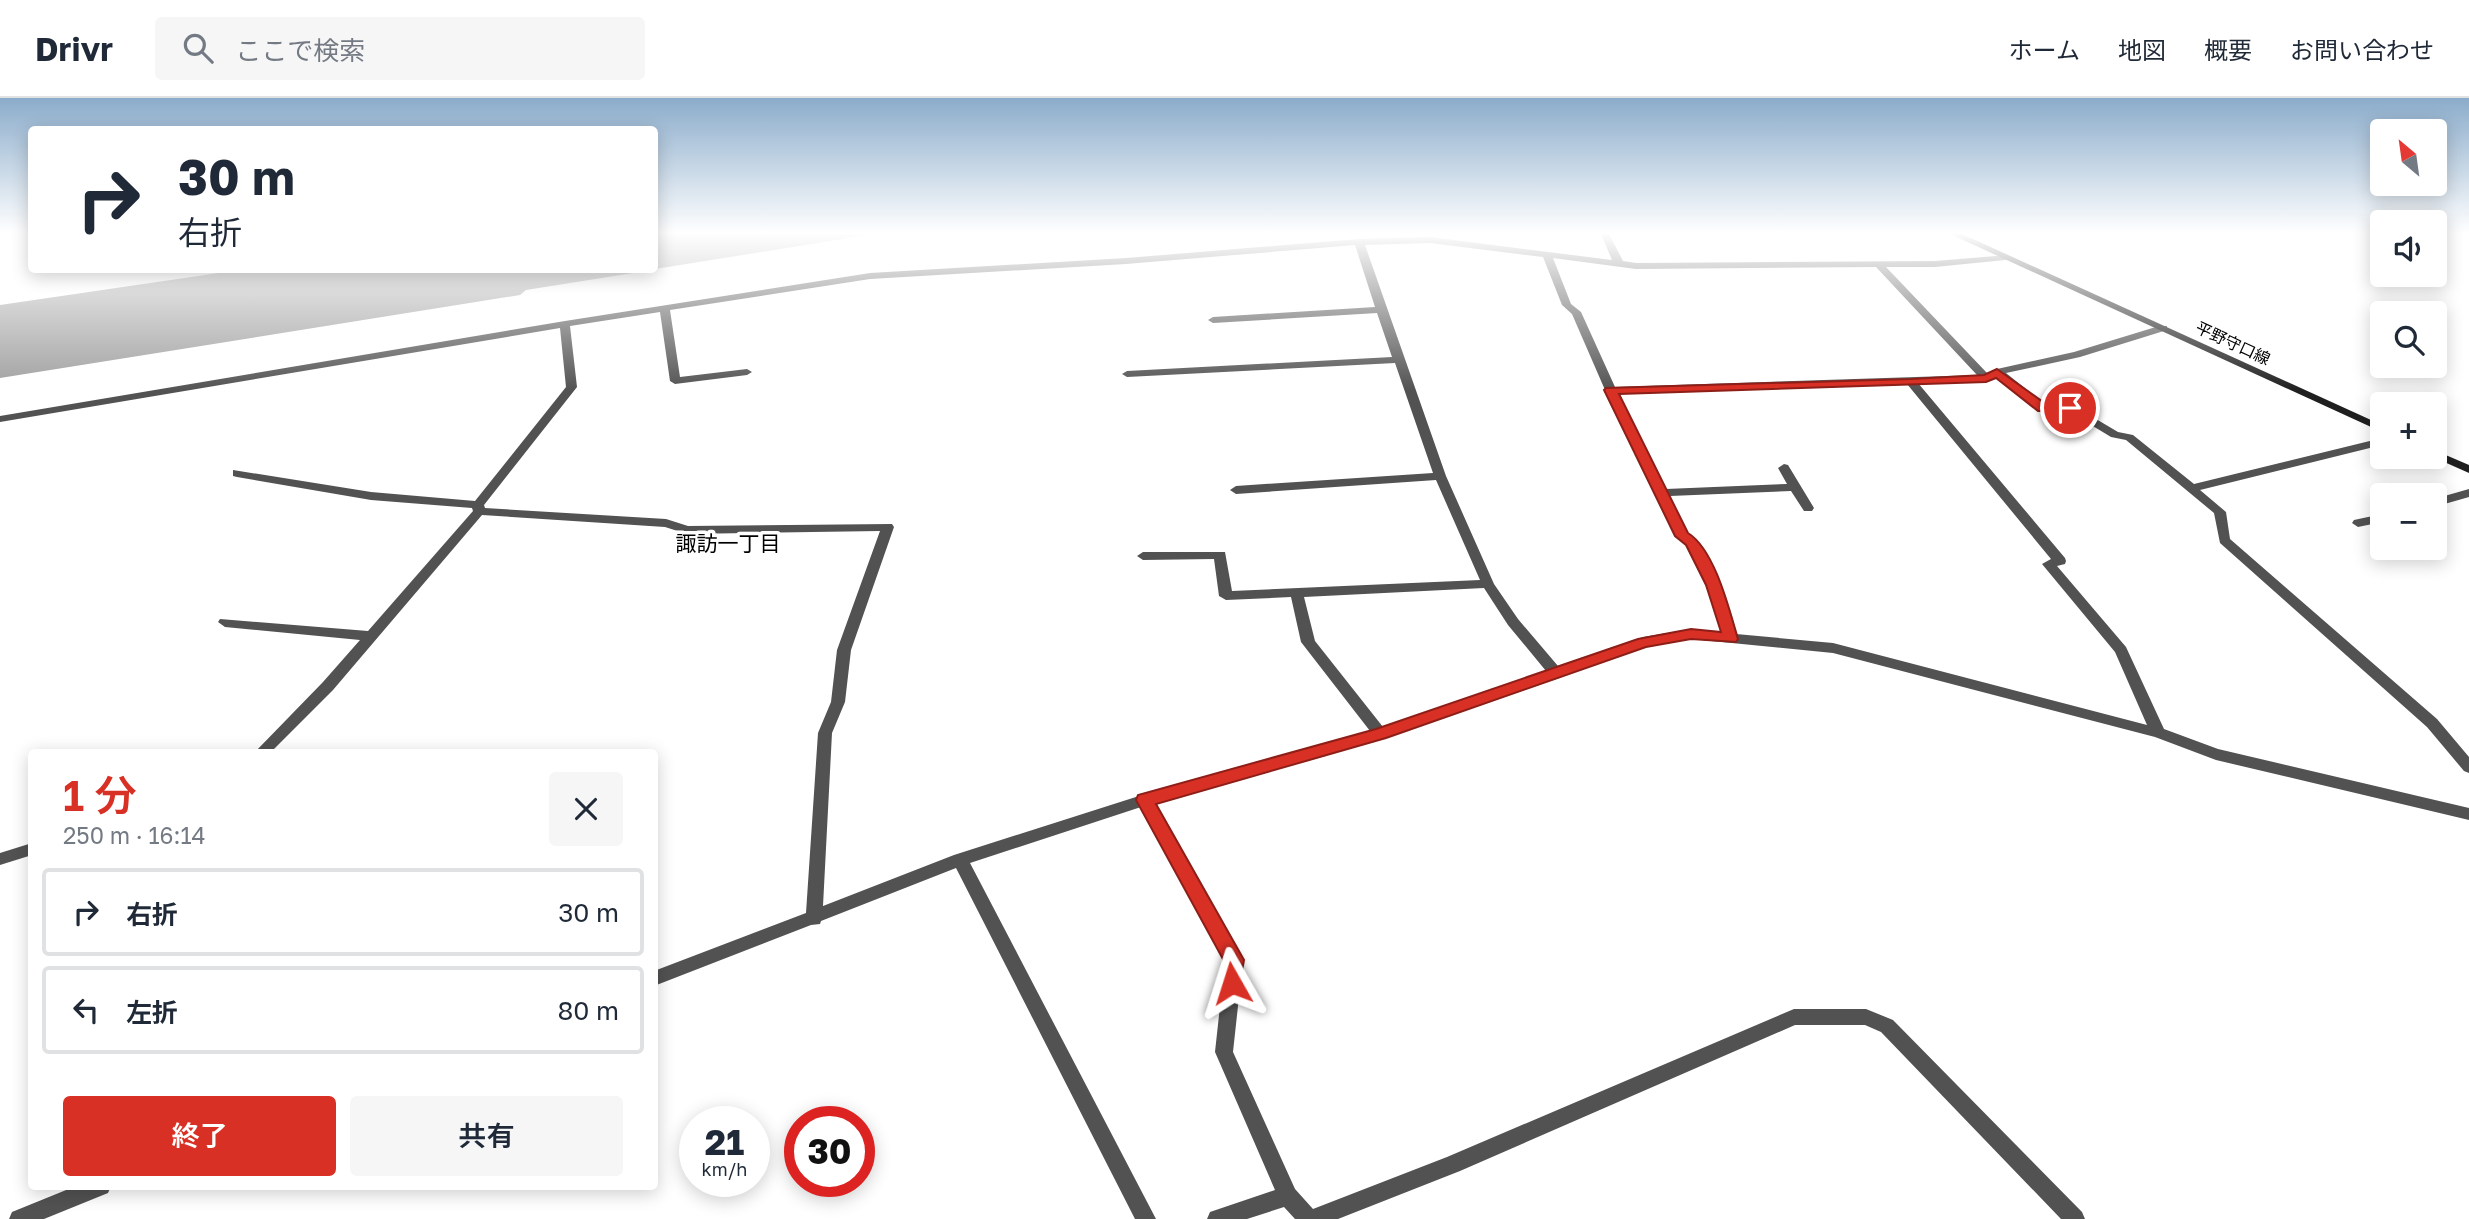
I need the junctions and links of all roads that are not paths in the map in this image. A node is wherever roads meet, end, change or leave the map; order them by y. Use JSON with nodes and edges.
{"nodes":[{"id":1,"x":804,"y":286,"type":"edge"},
{"id":2,"x":1375,"y":286,"type":"edge"},
{"id":3,"x":1560,"y":286,"type":"edge"},
{"id":4,"x":1901,"y":286,"type":"edge"},
{"id":5,"x":2070,"y":286,"type":"edge"},
{"id":6,"x":665,"y":308,"type":"junction"},
{"id":7,"x":1381,"y":310,"type":"junction"},
{"id":8,"x":1213,"y":320,"type":"dead end"},
{"id":9,"x":565,"y":324,"type":"junction"},
{"id":10,"x":2163,"y":328,"type":"junction"},
{"id":11,"x":1400,"y":360,"type":"junction"},
{"id":12,"x":747,"y":372,"type":"dead end"},
{"id":13,"x":1127,"y":374,"type":"dead end"},
{"id":14,"x":1992,"y":375,"type":"junction"},
{"id":15,"x":1911,"y":382,"type":"junction"},
{"id":16,"x":1611,"y":390,"type":"junction"},
{"id":17,"x":0,"y":419,"type":"edge"},
{"id":18,"x":2370,"y":423,"type":"edge"},
{"id":19,"x":2370,"y":444,"type":"edge"},
{"id":20,"x":2447,"y":459,"type":"edge"},
{"id":21,"x":1784,"y":468,"type":"dead end"},
{"id":22,"x":2469,"y":469,"type":"edge"},
{"id":23,"x":237,"y":473,"type":"dead end"},
{"id":24,"x":1440,"y":476,"type":"junction"},
{"id":25,"x":1795,"y":487,"type":"junction"},
{"id":26,"x":2193,"y":488,"type":"junction"},
{"id":27,"x":1236,"y":490,"type":"dead end"},
{"id":28,"x":1662,"y":493,"type":"junction"},
{"id":29,"x":2469,"y":493,"type":"edge"},
{"id":30,"x":2447,"y":499,"type":"edge"},
{"id":31,"x":479,"y":508,"type":"junction"},
{"id":32,"x":1808,"y":508,"type":"dead end"},
{"id":33,"x":2370,"y":520,"type":"edge"},
{"id":34,"x":2358,"y":523,"type":"dead end"},
{"id":35,"x":1143,"y":556,"type":"dead end"},
{"id":36,"x":1488,"y":584,"type":"junction"},
{"id":37,"x":1296,"y":592,"type":"junction"},
{"id":38,"x":225,"y":622,"type":"dead end"},
{"id":39,"x":371,"y":636,"type":"junction"},
{"id":40,"x":1731,"y":639,"type":"junction"},
{"id":41,"x":1557,"y":674,"type":"junction"},
{"id":42,"x":2158,"y":733,"type":"junction"},
{"id":43,"x":1380,"y":734,"type":"junction"},
{"id":44,"x":265,"y":749,"type":"edge"},
{"id":45,"x":2469,"y":767,"type":"edge"},
{"id":46,"x":1145,"y":800,"type":"junction"},
{"id":47,"x":2469,"y":814,"type":"edge"},
{"id":48,"x":28,"y":850,"type":"edge"},
{"id":49,"x":0,"y":859,"type":"edge"},
{"id":50,"x":960,"y":860,"type":"junction"},
{"id":51,"x":814,"y":919,"type":"junction"},
{"id":52,"x":658,"y":978,"type":"edge"},
{"id":53,"x":92,"y":1190,"type":"edge"},
{"id":54,"x":1288,"y":1196,"type":"junction"},
{"id":55,"x":19,"y":1219,"type":"edge"},
{"id":56,"x":1146,"y":1219,"type":"edge"},
{"id":57,"x":1217,"y":1219,"type":"edge"},
{"id":58,"x":1311,"y":1219,"type":"edge"},
{"id":59,"x":2075,"y":1219,"type":"edge"}],
"edges":[{"from":1,"to":6,"type":"street"},
{"from":2,"to":7,"type":"street"},
{"from":3,"to":16,"type":"street"},
{"from":4,"to":14,"type":"street"},
{"from":5,"to":10,"type":"main road","name":"平野守口線"},
{"from":6,"to":9,"type":"street"},
{"from":6,"to":12,"type":"street"},
{"from":7,"to":8,"type":"street"},
{"from":7,"to":11,"type":"street"},
{"from":9,"to":17,"type":"street"},
{"from":9,"to":31,"type":"street"},
{"from":10,"to":14,"type":"street"},
{"from":10,"to":18,"type":"main road","name":"平野守口線"},
{"from":11,"to":13,"type":"street"},
{"from":11,"to":24,"type":"street"},
{"from":14,"to":15,"type":"street"},
{"from":14,"to":26,"type":"street"},
{"from":15,"to":16,"type":"street"},
{"from":15,"to":42,"type":"street"},
{"from":16,"to":28,"type":"street"},
{"from":19,"to":26,"type":"street"},
{"from":20,"to":22,"type":"main road"},
{"from":21,"to":25,"type":"street"},
{"from":23,"to":31,"type":"street"},
{"from":24,"to":27,"type":"street"},
{"from":24,"to":36,"type":"street"},
{"from":25,"to":28,"type":"street"},
{"from":25,"to":32,"type":"street"},
{"from":26,"to":45,"type":"street"},
{"from":28,"to":40,"type":"street"},
{"from":29,"to":30,"type":"street"},
{"from":31,"to":39,"type":"street"},
{"from":31,"to":51,"type":"street"},
{"from":33,"to":34,"type":"street"},
{"from":35,"to":37,"type":"street"},
{"from":36,"to":37,"type":"street"},
{"from":36,"to":41,"type":"street"},
{"from":37,"to":43,"type":"street"},
{"from":38,"to":39,"type":"street"},
{"from":39,"to":44,"type":"street"},
{"from":40,"to":41,"type":"street"},
{"from":40,"to":42,"type":"street"},
{"from":41,"to":43,"type":"street"},
{"from":42,"to":47,"type":"street"},
{"from":43,"to":46,"type":"street"},
{"from":46,"to":50,"type":"street"},
{"from":46,"to":54,"type":"street"},
{"from":48,"to":49,"type":"street"},
{"from":50,"to":51,"type":"street"},
{"from":50,"to":56,"type":"street"},
{"from":51,"to":52,"type":"street"},
{"from":53,"to":55,"type":"street"},
{"from":54,"to":57,"type":"street"},
{"from":54,"to":58,"type":"street"},
{"from":58,"to":59,"type":"street"}]}
